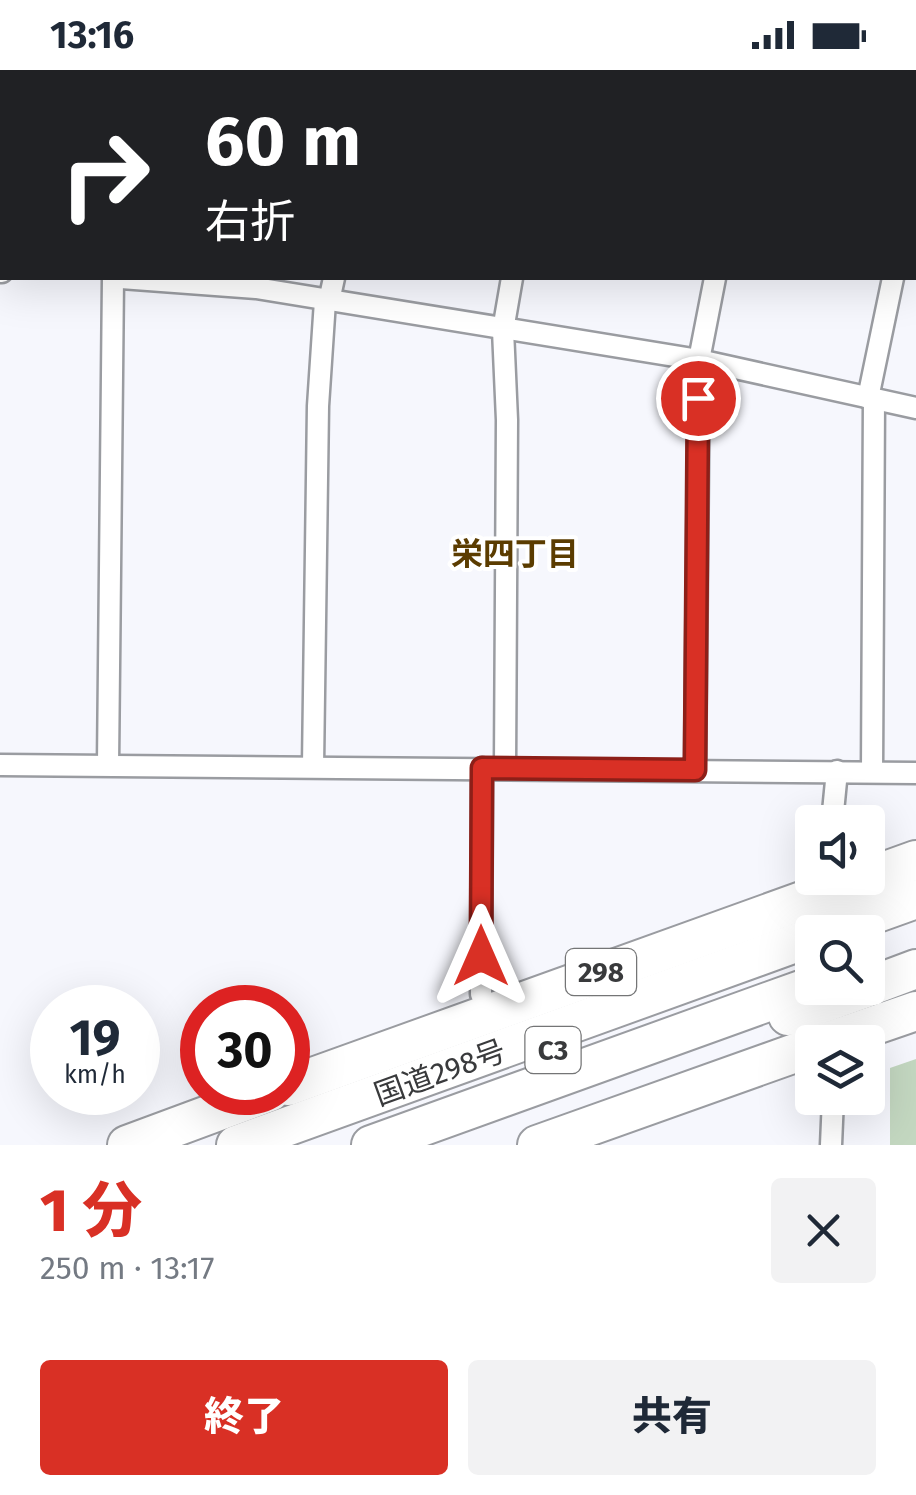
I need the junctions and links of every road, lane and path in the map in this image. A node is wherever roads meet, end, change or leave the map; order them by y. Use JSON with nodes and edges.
{"nodes":[{"id":1,"x":117,"y":280,"type":"edge"},
{"id":2,"x":145,"y":280,"type":"edge"},
{"id":3,"x":333,"y":280,"type":"edge"},
{"id":4,"x":512,"y":280,"type":"edge"},
{"id":5,"x":714,"y":280,"type":"edge"},
{"id":6,"x":893,"y":280,"type":"edge"},
{"id":7,"x":327,"y":301,"type":"junction"},
{"id":8,"x":503,"y":330,"type":"junction"},
{"id":9,"x":699,"y":360,"type":"junction"},
{"id":10,"x":871,"y":398,"type":"junction"},
{"id":11,"x":916,"y":408,"type":"edge"},
{"id":12,"x":108,"y":764,"type":"junction"},
{"id":13,"x":0,"y":765,"type":"edge"},
{"id":14,"x":314,"y":766,"type":"junction"},
{"id":15,"x":482,"y":768,"type":"junction"},
{"id":16,"x":505,"y":768,"type":"junction"},
{"id":17,"x":695,"y":770,"type":"junction"},
{"id":18,"x":836,"y":771,"type":"junction"},
{"id":19,"x":872,"y":772,"type":"junction"},
{"id":20,"x":916,"y":773,"type":"edge"},
{"id":21,"x":833,"y":805,"type":"edge"},
{"id":22,"x":916,"y":860,"type":"edge"},
{"id":23,"x":885,"y":869,"type":"edge"},
{"id":24,"x":806,"y":895,"type":"edge"},
{"id":25,"x":916,"y":899,"type":"edge"},
{"id":26,"x":871,"y":915,"type":"edge"},
{"id":27,"x":916,"y":917,"type":"edge"},
{"id":28,"x":885,"y":929,"type":"edge"},
{"id":29,"x":795,"y":942,"type":"edge"},
{"id":30,"x":916,"y":948,"type":"edge"},
{"id":31,"x":885,"y":960,"type":"edge"},
{"id":32,"x":795,"y":961,"type":"edge"},
{"id":33,"x":916,"y":969,"type":"edge"},
{"id":34,"x":885,"y":980,"type":"edge"},
{"id":35,"x":795,"y":992,"type":"edge"},
{"id":36,"x":817,"y":1005,"type":"edge"},
{"id":37,"x":916,"y":1011,"type":"edge"},
{"id":38,"x":489,"y":1012,"type":"junction"},
{"id":39,"x":875,"y":1025,"type":"edge"},
{"id":40,"x":795,"y":1053,"type":"edge"},
{"id":41,"x":310,"y":1078,"type":"edge"},
{"id":42,"x":208,"y":1115,"type":"edge"},
{"id":43,"x":832,"y":1115,"type":"edge"},
{"id":44,"x":127,"y":1145,"type":"edge"},
{"id":45,"x":236,"y":1145,"type":"edge"},
{"id":46,"x":294,"y":1145,"type":"edge"},
{"id":47,"x":371,"y":1145,"type":"edge"},
{"id":48,"x":432,"y":1145,"type":"edge"},
{"id":49,"x":538,"y":1145,"type":"edge"},
{"id":50,"x":831,"y":1145,"type":"edge"}],
"edges":[{"from":1,"to":12,"type":"street"},
{"from":2,"to":7,"type":"street"},
{"from":3,"to":7,"type":"street"},
{"from":4,"to":8,"type":"street"},
{"from":5,"to":9,"type":"street"},
{"from":6,"to":10,"type":"street"},
{"from":7,"to":8,"type":"street"},
{"from":7,"to":14,"type":"street"},
{"from":8,"to":9,"type":"street"},
{"from":8,"to":16,"type":"street"},
{"from":9,"to":10,"type":"street"},
{"from":9,"to":17,"type":"street"},
{"from":10,"to":11,"type":"street"},
{"from":10,"to":19,"type":"street"},
{"from":12,"to":13,"type":"street"},
{"from":12,"to":14,"type":"street"},
{"from":14,"to":15,"type":"street"},
{"from":15,"to":16,"type":"street"},
{"from":15,"to":38,"type":"street"},
{"from":16,"to":17,"type":"street"},
{"from":17,"to":18,"type":"street"},
{"from":18,"to":19,"type":"street"},
{"from":18,"to":21,"type":"street"},
{"from":19,"to":20,"type":"street"},
{"from":22,"to":23,"type":"highway","name":"国道298号","number":"298"},
{"from":24,"to":38,"type":"highway","name":"国道298号","number":"298"},
{"from":25,"to":26,"type":"highway"},
{"from":27,"to":28,"type":"highway"},
{"from":29,"to":45,"type":"highway","name":"国道298号","number":"298"},
{"from":30,"to":31,"type":"highway"},
{"from":32,"to":46,"type":"highway","number":"C3"},
{"from":33,"to":34,"type":"highway"},
{"from":35,"to":47,"type":"highway","number":"C3"},
{"from":36,"to":48,"type":"highway"},
{"from":37,"to":39,"type":"highway"},
{"from":38,"to":41,"type":"highway","name":"国道298号","number":"298"},
{"from":40,"to":49,"type":"highway"},
{"from":42,"to":44,"type":"highway"},
{"from":43,"to":50,"type":"street"}]}
